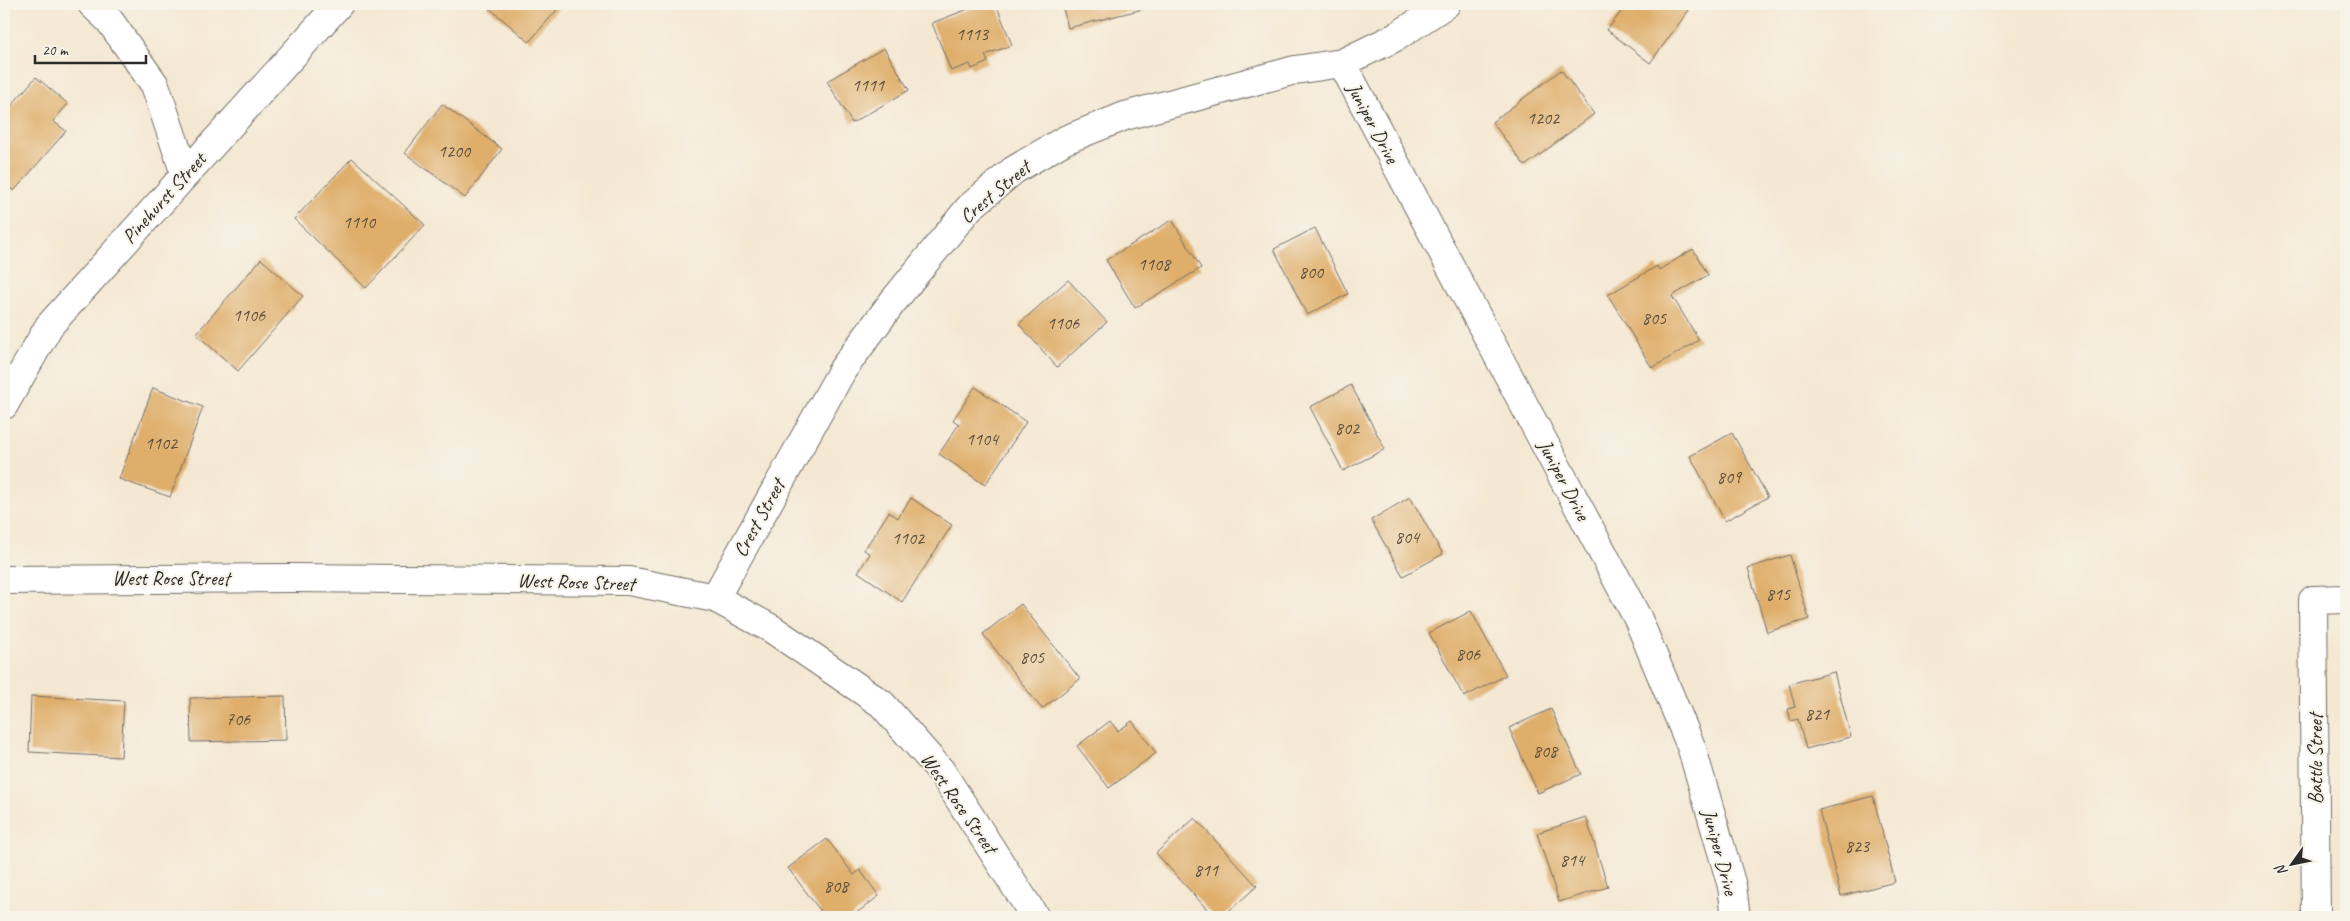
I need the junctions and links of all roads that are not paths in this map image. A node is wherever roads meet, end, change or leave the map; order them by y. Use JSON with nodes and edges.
{"nodes":[{"id":1,"x":92,"y":4,"type":"edge"},
{"id":2,"x":339,"y":4,"type":"edge"},
{"id":3,"x":1446,"y":4,"type":"edge"},
{"id":4,"x":1342,"y":63,"type":"junction"},
{"id":5,"x":185,"y":174,"type":"junction"},
{"id":6,"x":4,"y":404,"type":"edge"},
{"id":7,"x":4,"y":580,"type":"edge"},
{"id":8,"x":714,"y":598,"type":"junction"},
{"id":9,"x":2346,"y":599,"type":"edge"},
{"id":10,"x":1035,"y":917,"type":"edge"},
{"id":11,"x":1736,"y":917,"type":"edge"},
{"id":12,"x":2316,"y":917,"type":"edge"}],
"edges":[{"from":1,"to":5,"type":"street"},
{"from":2,"to":5,"type":"street","name":"Pinehurst Street"},
{"from":3,"to":4,"type":"street","name":"Crest Street"},
{"from":4,"to":8,"type":"street","name":"Crest Street"},
{"from":4,"to":11,"type":"street","name":"Juniper Drive"},
{"from":5,"to":6,"type":"street","name":"Pinehurst Street"},
{"from":7,"to":8,"type":"street","name":"West Rose Street"},
{"from":8,"to":10,"type":"street","name":"West Rose Street"},
{"from":9,"to":12,"type":"street","name":"Battle Street"}]}
